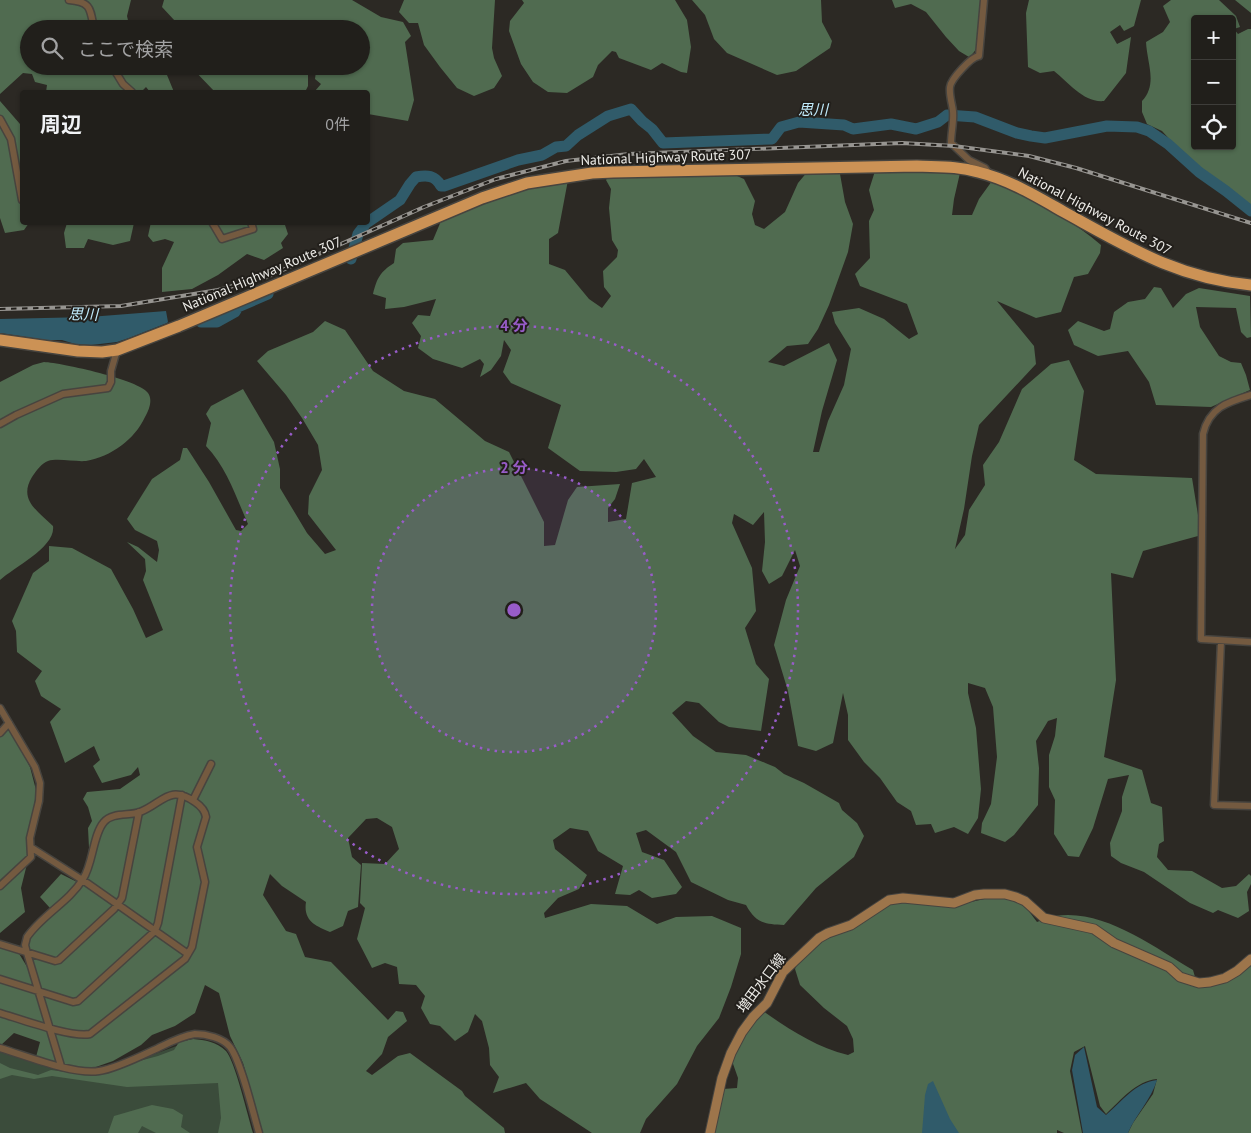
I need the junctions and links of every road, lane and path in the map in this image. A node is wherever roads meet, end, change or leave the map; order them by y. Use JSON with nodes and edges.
{"nodes":[{"id":1,"x":69,"y":0,"type":"edge"},
{"id":2,"x":984,"y":0,"type":"edge"},
{"id":3,"x":92,"y":20,"type":"edge"},
{"id":4,"x":118,"y":75,"type":"edge"},
{"id":5,"x":123,"y":84,"type":"junction"},
{"id":6,"x":122,"y":90,"type":"edge"},
{"id":7,"x":130,"y":90,"type":"edge"},
{"id":8,"x":0,"y":119,"type":"edge"},
{"id":9,"x":990,"y":175,"type":"junction"},
{"id":10,"x":20,"y":189,"type":"edge"},
{"id":11,"x":214,"y":225,"type":"edge"},
{"id":12,"x":252,"y":225,"type":"edge"},
{"id":13,"x":1251,"y":285,"type":"edge"},
{"id":14,"x":0,"y":340,"type":"edge"},
{"id":15,"x":117,"y":350,"type":"junction"},
{"id":16,"x":1251,"y":395,"type":"edge"},
{"id":17,"x":0,"y":424,"type":"edge"},
{"id":18,"x":1221,"y":641,"type":"junction"},
{"id":19,"x":1251,"y":642,"type":"edge"},
{"id":20,"x":0,"y":708,"type":"edge"},
{"id":21,"x":9,"y":723,"type":"junction"},
{"id":22,"x":0,"y":733,"type":"edge"},
{"id":23,"x":211,"y":764,"type":"dead end"},
{"id":24,"x":182,"y":795,"type":"junction"},
{"id":25,"x":193,"y":800,"type":"junction"},
{"id":26,"x":1251,"y":806,"type":"edge"},
{"id":27,"x":139,"y":812,"type":"junction"},
{"id":28,"x":32,"y":848,"type":"junction"},
{"id":29,"x":83,"y":880,"type":"junction"},
{"id":30,"x":0,"y":886,"type":"edge"},
{"id":31,"x":118,"y":904,"type":"junction"},
{"id":32,"x":155,"y":931,"type":"junction"},
{"id":33,"x":0,"y":944,"type":"edge"},
{"id":34,"x":27,"y":953,"type":"junction"},
{"id":35,"x":188,"y":954,"type":"junction"},
{"id":36,"x":1251,"y":959,"type":"edge"},
{"id":37,"x":0,"y":979,"type":"edge"},
{"id":38,"x":38,"y":990,"type":"junction"},
{"id":39,"x":0,"y":1012,"type":"edge"},
{"id":40,"x":50,"y":1028,"type":"junction"},
{"id":41,"x":0,"y":1048,"type":"edge"},
{"id":42,"x":61,"y":1066,"type":"junction"},
{"id":43,"x":259,"y":1133,"type":"edge"},
{"id":44,"x":710,"y":1133,"type":"edge"}],
"edges":[{"from":1,"to":3,"type":"street"},
{"from":2,"to":9,"type":"street"},
{"from":4,"to":5,"type":"street"},
{"from":5,"to":6,"type":"street"},
{"from":5,"to":7,"type":"street"},
{"from":8,"to":10,"type":"street"},
{"from":9,"to":13,"type":"highway","name":"National Highway Route 307"},
{"from":9,"to":15,"type":"highway","name":"National Highway Route 307"},
{"from":11,"to":12,"type":"street"},
{"from":14,"to":15,"type":"highway","name":"National Highway Route 307"},
{"from":15,"to":17,"type":"street"},
{"from":16,"to":18,"type":"street"},
{"from":18,"to":19,"type":"street"},
{"from":18,"to":26,"type":"street"},
{"from":20,"to":21,"type":"street"},
{"from":21,"to":22,"type":"street"},
{"from":21,"to":28,"type":"street"},
{"from":23,"to":25,"type":"street"},
{"from":24,"to":25,"type":"street"},
{"from":24,"to":27,"type":"street"},
{"from":24,"to":32,"type":"street"},
{"from":25,"to":35,"type":"street"},
{"from":27,"to":29,"type":"street"},
{"from":27,"to":31,"type":"street"},
{"from":28,"to":29,"type":"street"},
{"from":28,"to":30,"type":"street"},
{"from":29,"to":31,"type":"street"},
{"from":29,"to":34,"type":"street"},
{"from":31,"to":32,"type":"street"},
{"from":31,"to":34,"type":"street"},
{"from":32,"to":35,"type":"street"},
{"from":32,"to":38,"type":"street"},
{"from":33,"to":34,"type":"street"},
{"from":34,"to":38,"type":"street"},
{"from":35,"to":40,"type":"street"},
{"from":36,"to":44,"type":"main road","name":"増田水口線"},
{"from":37,"to":38,"type":"street"},
{"from":38,"to":40,"type":"street"},
{"from":39,"to":40,"type":"street"},
{"from":40,"to":42,"type":"street"},
{"from":41,"to":42,"type":"street"},
{"from":42,"to":43,"type":"street"}]}
